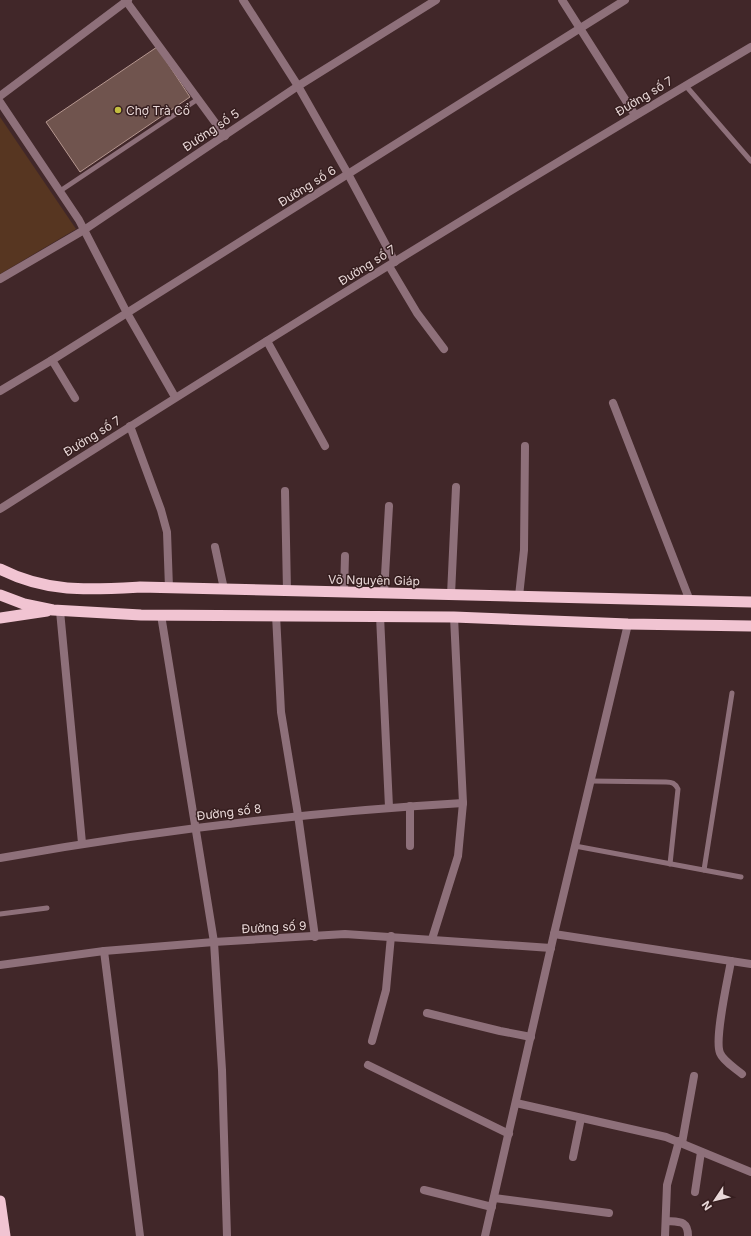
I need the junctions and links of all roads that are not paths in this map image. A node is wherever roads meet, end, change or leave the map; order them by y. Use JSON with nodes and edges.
{"nodes":[{"id":1,"x":242,"y":0,"type":"edge"},
{"id":2,"x":436,"y":0,"type":"edge"},
{"id":3,"x":562,"y":0,"type":"edge"},
{"id":4,"x":625,"y":0,"type":"edge"},
{"id":5,"x":127,"y":1,"type":"edge"},
{"id":6,"x":580,"y":29,"type":"junction"},
{"id":7,"x":751,"y":47,"type":"edge"},
{"id":8,"x":298,"y":86,"type":"junction"},
{"id":9,"x":686,"y":86,"type":"junction"},
{"id":10,"x":0,"y":96,"type":"edge"},
{"id":11,"x":198,"y":100,"type":"junction"},
{"id":12,"x":0,"y":102,"type":"edge"},
{"id":13,"x":635,"y":115,"type":"junction"},
{"id":14,"x":225,"y":136,"type":"junction"},
{"id":15,"x":751,"y":161,"type":"edge"},
{"id":16,"x":348,"y":174,"type":"junction"},
{"id":17,"x":60,"y":191,"type":"junction"},
{"id":18,"x":84,"y":230,"type":"junction"},
{"id":19,"x":392,"y":264,"type":"junction"},
{"id":20,"x":0,"y":279,"type":"edge"},
{"id":21,"x":127,"y":313,"type":"junction"},
{"id":22,"x":267,"y":341,"type":"junction"},
{"id":23,"x":444,"y":349,"type":"dead end"},
{"id":24,"x":52,"y":360,"type":"junction"},
{"id":25,"x":0,"y":391,"type":"edge"},
{"id":26,"x":175,"y":397,"type":"junction"},
{"id":27,"x":74,"y":398,"type":"dead end"},
{"id":28,"x":612,"y":403,"type":"dead end"},
{"id":29,"x":130,"y":426,"type":"junction"},
{"id":30,"x":325,"y":446,"type":"dead end"},
{"id":31,"x":525,"y":446,"type":"dead end"},
{"id":32,"x":456,"y":487,"type":"dead end"},
{"id":33,"x":285,"y":491,"type":"dead end"},
{"id":34,"x":389,"y":506,"type":"dead end"},
{"id":35,"x":0,"y":509,"type":"edge"},
{"id":36,"x":215,"y":547,"type":"dead end"},
{"id":37,"x":345,"y":556,"type":"dead end"},
{"id":38,"x":0,"y":569,"type":"edge"},
{"id":39,"x":169,"y":588,"type":"junction"},
{"id":40,"x":224,"y":589,"type":"junction"},
{"id":41,"x":287,"y":590,"type":"junction"},
{"id":42,"x":344,"y":592,"type":"junction"},
{"id":43,"x":384,"y":593,"type":"junction"},
{"id":44,"x":0,"y":594,"type":"edge"},
{"id":45,"x":451,"y":595,"type":"junction"},
{"id":46,"x":519,"y":596,"type":"junction"},
{"id":47,"x":690,"y":601,"type":"junction"},
{"id":48,"x":751,"y":602,"type":"edge"},
{"id":49,"x":56,"y":610,"type":"junction"},
{"id":50,"x":161,"y":615,"type":"junction"},
{"id":51,"x":276,"y":615,"type":"junction"},
{"id":52,"x":380,"y":616,"type":"junction"},
{"id":53,"x":454,"y":617,"type":"junction"},
{"id":54,"x":0,"y":618,"type":"edge"},
{"id":55,"x":628,"y":624,"type":"junction"},
{"id":56,"x":751,"y":626,"type":"edge"},
{"id":57,"x":732,"y":693,"type":"dead end"},
{"id":58,"x":590,"y":781,"type":"junction"},
{"id":59,"x":463,"y":803,"type":"junction"},
{"id":60,"x":410,"y":806,"type":"junction"},
{"id":61,"x":389,"y":807,"type":"junction"},
{"id":62,"x":298,"y":816,"type":"junction"},
{"id":63,"x":196,"y":828,"type":"junction"},
{"id":64,"x":82,"y":843,"type":"junction"},
{"id":65,"x":410,"y":846,"type":"dead end"},
{"id":66,"x":575,"y":846,"type":"junction"},
{"id":67,"x":0,"y":858,"type":"edge"},
{"id":68,"x":670,"y":864,"type":"junction"},
{"id":69,"x":704,"y":870,"type":"junction"},
{"id":70,"x":741,"y":877,"type":"dead end"},
{"id":71,"x":47,"y":908,"type":"dead end"},
{"id":72,"x":0,"y":914,"type":"edge"},
{"id":73,"x":554,"y":934,"type":"junction"},
{"id":74,"x":391,"y":936,"type":"junction"},
{"id":75,"x":315,"y":937,"type":"junction"},
{"id":76,"x":432,"y":939,"type":"junction"},
{"id":77,"x":214,"y":942,"type":"junction"},
{"id":78,"x":551,"y":948,"type":"junction"},
{"id":79,"x":104,"y":951,"type":"junction"},
{"id":80,"x":731,"y":961,"type":"junction"},
{"id":81,"x":751,"y":964,"type":"edge"},
{"id":82,"x":0,"y":966,"type":"edge"},
{"id":83,"x":427,"y":1014,"type":"dead end"},
{"id":84,"x":531,"y":1037,"type":"junction"},
{"id":85,"x":372,"y":1041,"type":"dead end"},
{"id":86,"x":368,"y":1065,"type":"dead end"},
{"id":87,"x":742,"y":1074,"type":"dead end"},
{"id":88,"x":694,"y":1076,"type":"dead end"},
{"id":89,"x":516,"y":1103,"type":"junction"},
{"id":90,"x":581,"y":1118,"type":"junction"},
{"id":91,"x":509,"y":1134,"type":"junction"},
{"id":92,"x":680,"y":1142,"type":"junction"},
{"id":93,"x":702,"y":1152,"type":"junction"},
{"id":94,"x":573,"y":1157,"type":"dead end"},
{"id":95,"x":751,"y":1172,"type":"edge"},
{"id":96,"x":424,"y":1190,"type":"dead end"},
{"id":97,"x":694,"y":1192,"type":"dead end"},
{"id":98,"x":494,"y":1198,"type":"junction"},
{"id":99,"x":0,"y":1201,"type":"edge"},
{"id":100,"x":492,"y":1207,"type":"junction"},
{"id":101,"x":609,"y":1213,"type":"dead end"},
{"id":102,"x":666,"y":1221,"type":"junction"},
{"id":103,"x":5,"y":1236,"type":"edge"},
{"id":104,"x":140,"y":1236,"type":"edge"},
{"id":105,"x":226,"y":1236,"type":"edge"},
{"id":106,"x":485,"y":1236,"type":"edge"},
{"id":107,"x":666,"y":1236,"type":"edge"},
{"id":108,"x":688,"y":1236,"type":"edge"}],
"edges":[{"from":1,"to":8,"type":"street"},
{"from":2,"to":8,"type":"street","name":"Đường số 5"},
{"from":3,"to":6,"type":"street"},
{"from":4,"to":6,"type":"street","name":"Đường số 6"},
{"from":5,"to":10,"type":"street"},
{"from":5,"to":11,"type":"street"},
{"from":6,"to":13,"type":"street"},
{"from":6,"to":16,"type":"street","name":"Đường số 6"},
{"from":7,"to":9,"type":"street","name":"Đường số 7"},
{"from":8,"to":14,"type":"street","name":"Đường số 5"},
{"from":8,"to":16,"type":"street"},
{"from":9,"to":13,"type":"street","name":"Đường số 7"},
{"from":9,"to":15,"type":"lane"},
{"from":11,"to":14,"type":"street"},
{"from":11,"to":17,"type":"lane"},
{"from":12,"to":17,"type":"street"},
{"from":13,"to":19,"type":"street","name":"Đường số 7"},
{"from":14,"to":18,"type":"street","name":"Đường số 5"},
{"from":16,"to":19,"type":"street"},
{"from":16,"to":21,"type":"street","name":"Đường số 6"},
{"from":17,"to":18,"type":"street"},
{"from":18,"to":20,"type":"street","name":"Đường số 5"},
{"from":18,"to":21,"type":"street"},
{"from":19,"to":22,"type":"street","name":"Đường số 7"},
{"from":19,"to":23,"type":"street"},
{"from":21,"to":24,"type":"street","name":"Đường số 6"},
{"from":21,"to":26,"type":"street"},
{"from":22,"to":26,"type":"street","name":"Đường số 7"},
{"from":22,"to":30,"type":"street"},
{"from":24,"to":25,"type":"street","name":"Đường số 6"},
{"from":24,"to":27,"type":"street"},
{"from":26,"to":29,"type":"street","name":"Đường số 7"},
{"from":28,"to":47,"type":"street"},
{"from":29,"to":35,"type":"street","name":"Đường số 7"},
{"from":29,"to":39,"type":"street"},
{"from":31,"to":46,"type":"street"},
{"from":32,"to":45,"type":"street"},
{"from":33,"to":41,"type":"street"},
{"from":34,"to":43,"type":"street"},
{"from":36,"to":40,"type":"street"},
{"from":37,"to":42,"type":"street"},
{"from":38,"to":39,"type":"highway","name":"Võ Nguyên Giáp"},
{"from":39,"to":40,"type":"highway","name":"Võ Nguyên Giáp"},
{"from":40,"to":41,"type":"highway","name":"Võ Nguyên Giáp"},
{"from":41,"to":42,"type":"highway","name":"Võ Nguyên Giáp"},
{"from":42,"to":43,"type":"highway","name":"Võ Nguyên Giáp"},
{"from":43,"to":45,"type":"highway","name":"Võ Nguyên Giáp"},
{"from":44,"to":49,"type":"highway"},
{"from":45,"to":46,"type":"highway","name":"Võ Nguyên Giáp"},
{"from":46,"to":47,"type":"highway","name":"Võ Nguyên Giáp"},
{"from":47,"to":48,"type":"highway","name":"Võ Nguyên Giáp"},
{"from":49,"to":50,"type":"highway"},
{"from":49,"to":54,"type":"highway"},
{"from":49,"to":64,"type":"street"},
{"from":50,"to":51,"type":"highway"},
{"from":50,"to":63,"type":"street"},
{"from":51,"to":52,"type":"highway"},
{"from":51,"to":62,"type":"street"},
{"from":52,"to":53,"type":"highway"},
{"from":52,"to":61,"type":"street"},
{"from":53,"to":55,"type":"highway"},
{"from":53,"to":59,"type":"street"},
{"from":55,"to":56,"type":"highway"},
{"from":55,"to":58,"type":"street"},
{"from":57,"to":69,"type":"lane"},
{"from":58,"to":66,"type":"street"},
{"from":58,"to":68,"type":"lane"},
{"from":59,"to":60,"type":"street","name":"Đường số 8"},
{"from":59,"to":76,"type":"street"},
{"from":60,"to":61,"type":"street","name":"Đường số 8"},
{"from":60,"to":65,"type":"street"},
{"from":61,"to":62,"type":"street","name":"Đường số 8"},
{"from":62,"to":63,"type":"street","name":"Đường số 8"},
{"from":62,"to":75,"type":"street"},
{"from":63,"to":64,"type":"street","name":"Đường số 8"},
{"from":63,"to":77,"type":"street"},
{"from":64,"to":67,"type":"street","name":"Đường số 8"},
{"from":66,"to":68,"type":"lane"},
{"from":66,"to":73,"type":"street"},
{"from":68,"to":69,"type":"lane"},
{"from":69,"to":70,"type":"lane"},
{"from":71,"to":72,"type":"lane"},
{"from":73,"to":78,"type":"street"},
{"from":73,"to":80,"type":"street"},
{"from":74,"to":75,"type":"street","name":"Đường số 9"},
{"from":74,"to":76,"type":"street","name":"Đường số 9"},
{"from":74,"to":85,"type":"street"},
{"from":75,"to":77,"type":"street","name":"Đường số 9"},
{"from":76,"to":78,"type":"street","name":"Đường số 9"},
{"from":77,"to":79,"type":"street","name":"Đường số 9"},
{"from":77,"to":105,"type":"street"},
{"from":78,"to":84,"type":"street"},
{"from":79,"to":82,"type":"street","name":"Đường số 9"},
{"from":79,"to":104,"type":"street"},
{"from":80,"to":81,"type":"street"},
{"from":80,"to":87,"type":"street"},
{"from":83,"to":84,"type":"street"},
{"from":84,"to":89,"type":"street"},
{"from":86,"to":91,"type":"street"},
{"from":88,"to":92,"type":"street"},
{"from":89,"to":90,"type":"street"},
{"from":89,"to":91,"type":"street"},
{"from":90,"to":92,"type":"street"},
{"from":90,"to":94,"type":"street"},
{"from":91,"to":98,"type":"street"},
{"from":92,"to":93,"type":"street"},
{"from":92,"to":102,"type":"street"},
{"from":93,"to":95,"type":"street"},
{"from":93,"to":97,"type":"street"},
{"from":96,"to":100,"type":"street"},
{"from":98,"to":100,"type":"street"},
{"from":98,"to":101,"type":"street"},
{"from":99,"to":103,"type":"highway"},
{"from":100,"to":106,"type":"street"},
{"from":102,"to":107,"type":"street"},
{"from":102,"to":108,"type":"street"}]}
